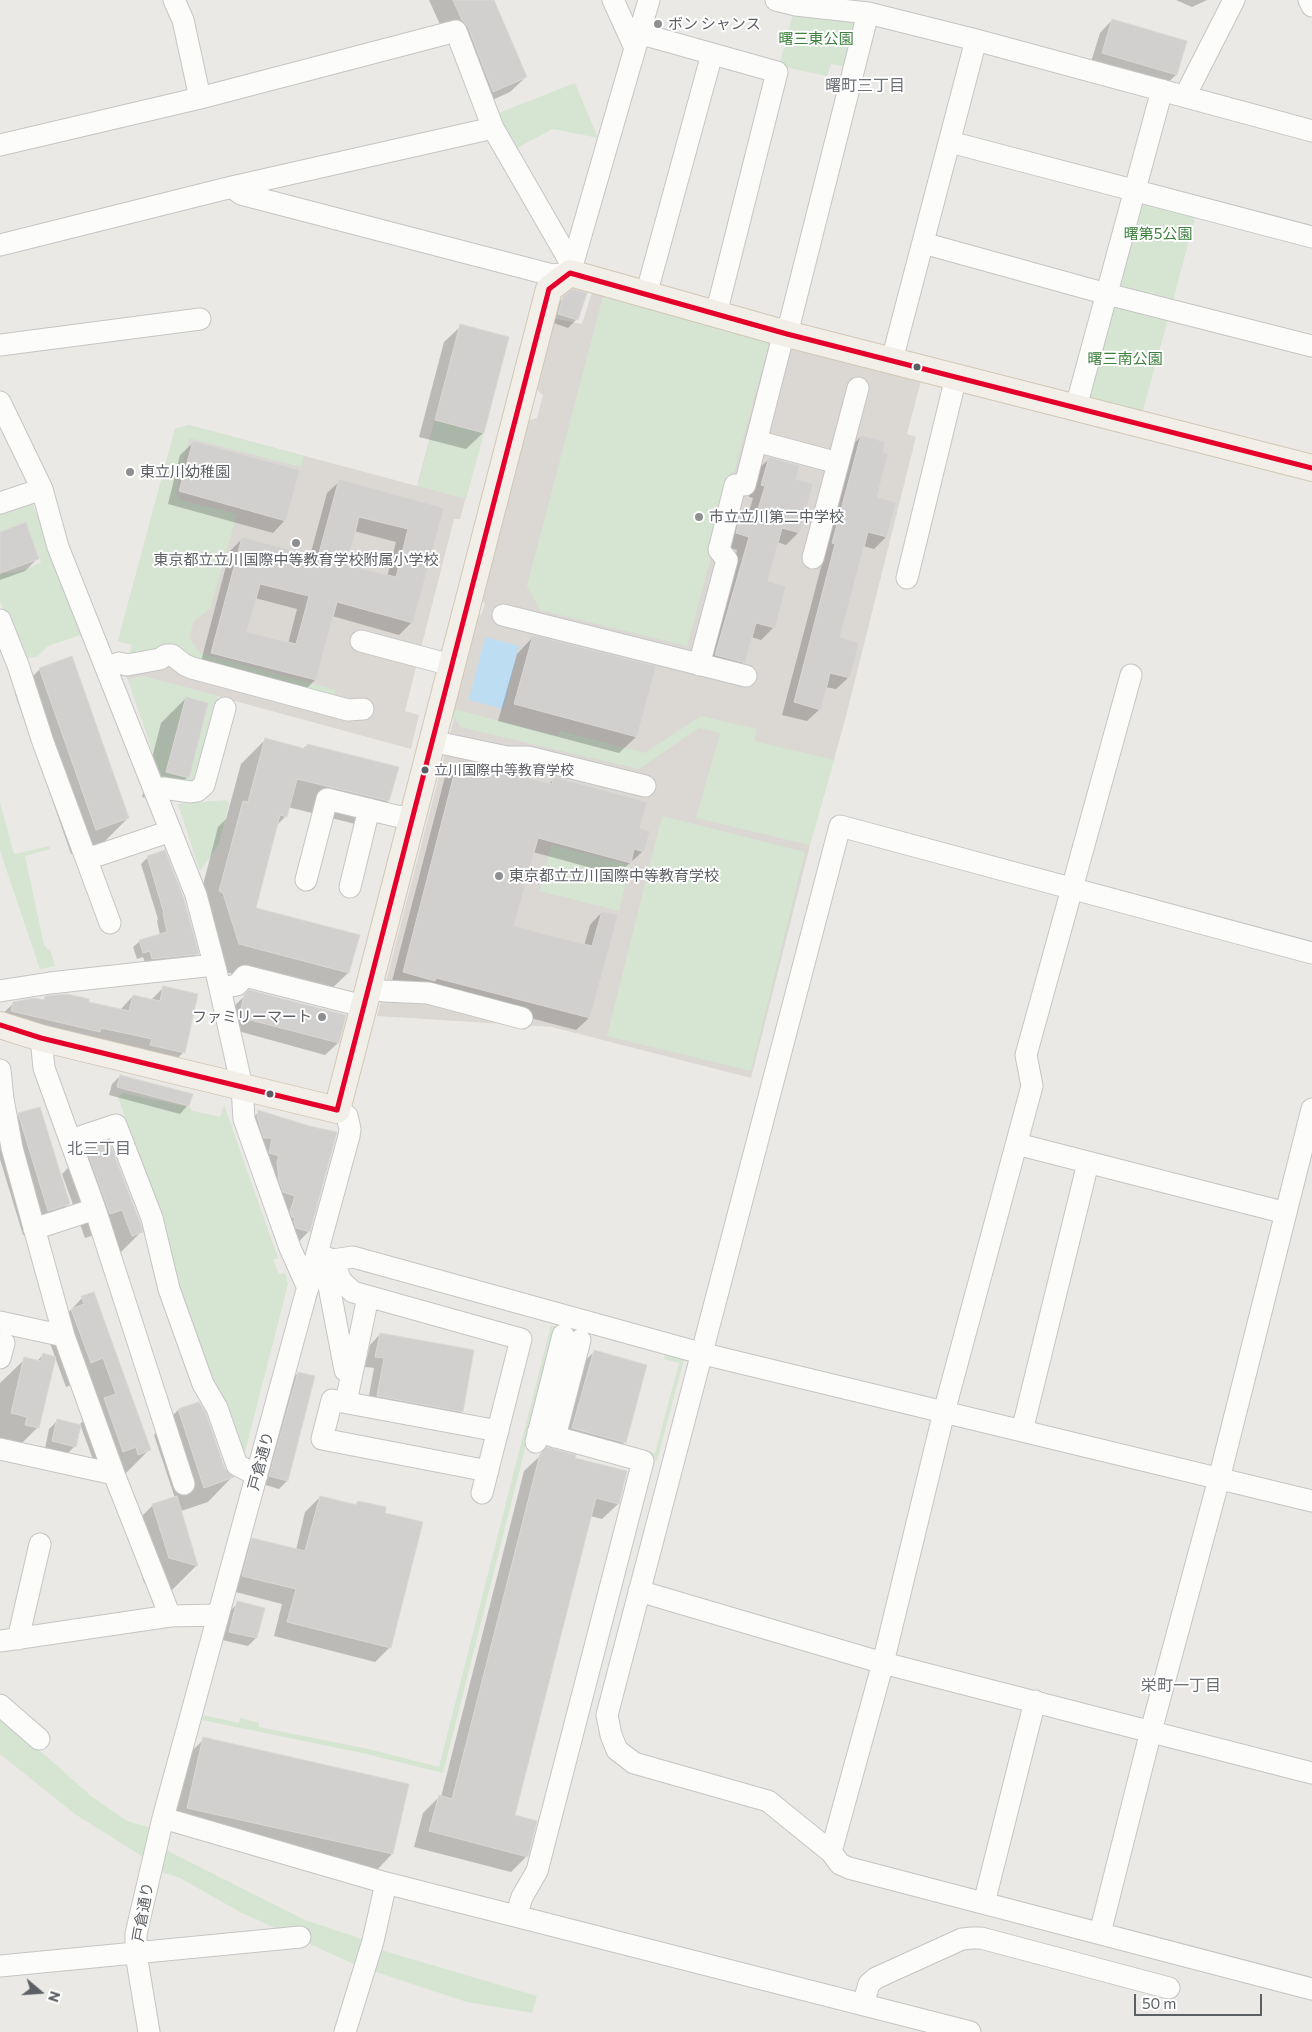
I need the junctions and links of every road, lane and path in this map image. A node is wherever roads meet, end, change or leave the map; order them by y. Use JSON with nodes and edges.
{"nodes":[{"id":1,"x":174,"y":0,"type":"edge"},
{"id":2,"x":613,"y":0,"type":"edge"},
{"id":3,"x":649,"y":0,"type":"edge"},
{"id":4,"x":1234,"y":0,"type":"edge"},
{"id":5,"x":1309,"y":0,"type":"edge"},
{"id":6,"x":789,"y":2,"type":"edge"},
{"id":7,"x":1312,"y":6,"type":"edge"},
{"id":8,"x":868,"y":14,"type":"junction"},
{"id":9,"x":636,"y":39,"type":"junction"},
{"id":10,"x":976,"y":40,"type":"junction"},
{"id":11,"x":712,"y":54,"type":"junction"},
{"id":12,"x":1162,"y":90,"type":"junction"},
{"id":13,"x":1185,"y":96,"type":"junction"},
{"id":14,"x":200,"y":98,"type":"junction"},
{"id":15,"x":493,"y":128,"type":"junction"},
{"id":16,"x":1312,"y":131,"type":"edge"},
{"id":17,"x":950,"y":142,"type":"junction"},
{"id":18,"x":0,"y":145,"type":"edge"},
{"id":19,"x":232,"y":187,"type":"junction"},
{"id":20,"x":1135,"y":192,"type":"junction"},
{"id":21,"x":1312,"y":238,"type":"edge"},
{"id":22,"x":923,"y":243,"type":"junction"},
{"id":23,"x":0,"y":245,"type":"edge"},
{"id":24,"x":572,"y":270,"type":"junction"},
{"id":25,"x":1107,"y":294,"type":"junction"},
{"id":26,"x":646,"y":295,"type":"junction"},
{"id":27,"x":716,"y":314,"type":"junction"},
{"id":28,"x":200,"y":319,"type":"dead end"},
{"id":29,"x":788,"y":334,"type":"junction"},
{"id":30,"x":0,"y":345,"type":"edge"},
{"id":31,"x":1312,"y":346,"type":"edge"},
{"id":32,"x":892,"y":360,"type":"junction"},
{"id":33,"x":956,"y":377,"type":"junction"},
{"id":34,"x":858,"y":388,"type":"dead end"},
{"id":35,"x":0,"y":402,"type":"edge"},
{"id":36,"x":1076,"y":406,"type":"junction"},
{"id":37,"x":756,"y":441,"type":"junction"},
{"id":38,"x":838,"y":463,"type":"junction"},
{"id":39,"x":1311,"y":465,"type":"edge"},
{"id":40,"x":42,"y":489,"type":"junction"},
{"id":41,"x":0,"y":503,"type":"edge"},
{"id":42,"x":813,"y":558,"type":"dead end"},
{"id":43,"x":907,"y":578,"type":"dead end"},
{"id":44,"x":503,"y":615,"type":"dead end"},
{"id":45,"x":0,"y":620,"type":"edge"},
{"id":46,"x":362,"y":641,"type":"dead end"},
{"id":47,"x":451,"y":665,"type":"junction"},
{"id":48,"x":700,"y":665,"type":"junction"},
{"id":49,"x":106,"y":668,"type":"junction"},
{"id":50,"x":1131,"y":675,"type":"dead end"},
{"id":51,"x":746,"y":676,"type":"dead end"},
{"id":52,"x":225,"y":708,"type":"dead end"},
{"id":53,"x":363,"y":709,"type":"dead end"},
{"id":54,"x":432,"y":741,"type":"junction"},
{"id":55,"x":645,"y":786,"type":"dead end"},
{"id":56,"x":156,"y":791,"type":"junction"},
{"id":57,"x":370,"y":809,"type":"junction"},
{"id":58,"x":411,"y":818,"type":"junction"},
{"id":59,"x":171,"y":831,"type":"junction"},
{"id":60,"x":87,"y":859,"type":"junction"},
{"id":61,"x":306,"y":880,"type":"dead end"},
{"id":62,"x":350,"y":888,"type":"dead end"},
{"id":63,"x":1072,"y":889,"type":"junction"},
{"id":64,"x":110,"y":923,"type":"dead end"},
{"id":65,"x":1312,"y":953,"type":"edge"},
{"id":66,"x":214,"y":965,"type":"junction"},
{"id":67,"x":220,"y":988,"type":"junction"},
{"id":68,"x":0,"y":991,"type":"edge"},
{"id":69,"x":366,"y":997,"type":"junction"},
{"id":70,"x":522,"y":1018,"type":"dead end"},
{"id":71,"x":0,"y":1030,"type":"edge"},
{"id":72,"x":41,"y":1038,"type":"junction"},
{"id":73,"x":0,"y":1070,"type":"edge"},
{"id":74,"x":242,"y":1087,"type":"junction"},
{"id":75,"x":337,"y":1110,"type":"junction"},
{"id":76,"x":1312,"y":1110,"type":"edge"},
{"id":77,"x":71,"y":1140,"type":"junction"},
{"id":78,"x":1017,"y":1144,"type":"junction"},
{"id":79,"x":6,"y":1146,"type":"edge"},
{"id":80,"x":1088,"y":1163,"type":"junction"},
{"id":81,"x":95,"y":1209,"type":"junction"},
{"id":82,"x":1286,"y":1213,"type":"junction"},
{"id":83,"x":34,"y":1229,"type":"junction"},
{"id":84,"x":326,"y":1257,"type":"junction"},
{"id":85,"x":308,"y":1288,"type":"junction"},
{"id":86,"x":368,"y":1297,"type":"junction"},
{"id":87,"x":0,"y":1322,"type":"edge"},
{"id":88,"x":64,"y":1336,"type":"junction"},
{"id":89,"x":571,"y":1338,"type":"dead end"},
{"id":90,"x":704,"y":1354,"type":"junction"},
{"id":91,"x":352,"y":1371,"type":"junction"},
{"id":92,"x":346,"y":1402,"type":"junction"},
{"id":93,"x":944,"y":1412,"type":"junction"},
{"id":94,"x":498,"y":1431,"type":"junction"},
{"id":95,"x":1022,"y":1431,"type":"junction"},
{"id":96,"x":0,"y":1449,"type":"edge"},
{"id":97,"x":488,"y":1471,"type":"junction"},
{"id":98,"x":114,"y":1474,"type":"junction"},
{"id":99,"x":257,"y":1475,"type":"junction"},
{"id":100,"x":1219,"y":1479,"type":"junction"},
{"id":101,"x":184,"y":1484,"type":"dead end"},
{"id":102,"x":482,"y":1493,"type":"dead end"},
{"id":103,"x":1312,"y":1501,"type":"edge"},
{"id":104,"x":40,"y":1544,"type":"dead end"},
{"id":105,"x":639,"y":1591,"type":"junction"},
{"id":106,"x":218,"y":1615,"type":"junction"},
{"id":107,"x":170,"y":1616,"type":"junction"},
{"id":108,"x":9,"y":1640,"type":"edge"},
{"id":109,"x":883,"y":1663,"type":"junction"},
{"id":110,"x":1035,"y":1701,"type":"junction"},
{"id":111,"x":0,"y":1705,"type":"edge"},
{"id":112,"x":1152,"y":1731,"type":"junction"},
{"id":113,"x":39,"y":1739,"type":"dead end"},
{"id":114,"x":1312,"y":1773,"type":"edge"},
{"id":115,"x":163,"y":1818,"type":"junction"},
{"id":116,"x":831,"y":1852,"type":"junction"},
{"id":117,"x":386,"y":1883,"type":"junction"},
{"id":118,"x":984,"y":1903,"type":"junction"},
{"id":119,"x":516,"y":1916,"type":"junction"},
{"id":120,"x":1100,"y":1933,"type":"junction"},
{"id":121,"x":300,"y":1937,"type":"dead end"},
{"id":122,"x":136,"y":1954,"type":"junction"},
{"id":123,"x":0,"y":1966,"type":"edge"},
{"id":124,"x":1169,"y":1988,"type":"dead end"},
{"id":125,"x":1312,"y":1989,"type":"edge"},
{"id":126,"x":863,"y":2005,"type":"junction"},
{"id":127,"x":149,"y":2032,"type":"edge"},
{"id":128,"x":345,"y":2032,"type":"edge"},
{"id":129,"x":970,"y":2032,"type":"edge"}],
"edges":[{"from":1,"to":14,"type":"street"},
{"from":2,"to":9,"type":"street"},
{"from":3,"to":9,"type":"street"},
{"from":4,"to":13,"type":"street"},
{"from":5,"to":7,"type":"street"},
{"from":6,"to":8,"type":"street"},
{"from":8,"to":10,"type":"street"},
{"from":8,"to":29,"type":"street"},
{"from":9,"to":11,"type":"street"},
{"from":9,"to":24,"type":"street"},
{"from":10,"to":12,"type":"street"},
{"from":10,"to":17,"type":"street"},
{"from":11,"to":26,"type":"street"},
{"from":11,"to":27,"type":"street"},
{"from":12,"to":13,"type":"street"},
{"from":12,"to":20,"type":"street"},
{"from":13,"to":16,"type":"street"},
{"from":14,"to":15,"type":"street"},
{"from":14,"to":18,"type":"street"},
{"from":15,"to":19,"type":"street"},
{"from":15,"to":24,"type":"street"},
{"from":17,"to":20,"type":"street"},
{"from":17,"to":22,"type":"street"},
{"from":19,"to":23,"type":"street"},
{"from":19,"to":24,"type":"street"},
{"from":20,"to":21,"type":"street"},
{"from":20,"to":25,"type":"street"},
{"from":22,"to":25,"type":"street"},
{"from":22,"to":32,"type":"street"},
{"from":24,"to":26,"type":"main road"},
{"from":24,"to":47,"type":"main road"},
{"from":25,"to":31,"type":"street"},
{"from":25,"to":36,"type":"street"},
{"from":26,"to":27,"type":"main road"},
{"from":27,"to":29,"type":"main road"},
{"from":28,"to":30,"type":"street"},
{"from":29,"to":32,"type":"main road"},
{"from":29,"to":37,"type":"street"},
{"from":32,"to":33,"type":"main road"},
{"from":33,"to":36,"type":"main road"},
{"from":33,"to":43,"type":"street"},
{"from":34,"to":38,"type":"street"},
{"from":35,"to":40,"type":"street"},
{"from":36,"to":39,"type":"main road"},
{"from":37,"to":38,"type":"street"},
{"from":37,"to":48,"type":"street"},
{"from":38,"to":42,"type":"street"},
{"from":40,"to":41,"type":"street"},
{"from":40,"to":49,"type":"street"},
{"from":44,"to":48,"type":"street"},
{"from":45,"to":60,"type":"street"},
{"from":46,"to":47,"type":"street"},
{"from":47,"to":54,"type":"main road"},
{"from":48,"to":51,"type":"street"},
{"from":49,"to":53,"type":"street"},
{"from":49,"to":56,"type":"street"},
{"from":50,"to":63,"type":"street"},
{"from":52,"to":56,"type":"street"},
{"from":54,"to":55,"type":"street"},
{"from":54,"to":58,"type":"main road"},
{"from":56,"to":59,"type":"street"},
{"from":57,"to":58,"type":"street"},
{"from":57,"to":61,"type":"street"},
{"from":57,"to":62,"type":"street"},
{"from":58,"to":69,"type":"main road"},
{"from":59,"to":60,"type":"street"},
{"from":59,"to":66,"type":"street"},
{"from":60,"to":64,"type":"street"},
{"from":63,"to":65,"type":"street"},
{"from":63,"to":78,"type":"street"},
{"from":63,"to":90,"type":"street"},
{"from":66,"to":67,"type":"street"},
{"from":66,"to":68,"type":"street"},
{"from":67,"to":69,"type":"street"},
{"from":67,"to":74,"type":"street"},
{"from":69,"to":70,"type":"street"},
{"from":69,"to":75,"type":"main road"},
{"from":71,"to":72,"type":"main road"},
{"from":72,"to":74,"type":"main road"},
{"from":72,"to":77,"type":"street"},
{"from":73,"to":79,"type":"street"},
{"from":74,"to":75,"type":"main road"},
{"from":74,"to":85,"type":"street"},
{"from":75,"to":84,"type":"street","name":"戸倉通り"},
{"from":76,"to":82,"type":"street"},
{"from":77,"to":81,"type":"street"},
{"from":77,"to":99,"type":"street"},
{"from":78,"to":80,"type":"street"},
{"from":78,"to":93,"type":"street"},
{"from":79,"to":83,"type":"street"},
{"from":80,"to":82,"type":"street"},
{"from":80,"to":95,"type":"street"},
{"from":81,"to":83,"type":"street"},
{"from":81,"to":101,"type":"street"},
{"from":82,"to":100,"type":"street"},
{"from":83,"to":88,"type":"street"},
{"from":84,"to":85,"type":"street","name":"戸倉通り"},
{"from":84,"to":86,"type":"street"},
{"from":84,"to":90,"type":"street"},
{"from":84,"to":91,"type":"street"},
{"from":85,"to":99,"type":"street","name":"戸倉通り"},
{"from":86,"to":91,"type":"street"},
{"from":86,"to":94,"type":"street"},
{"from":87,"to":88,"type":"street"},
{"from":88,"to":98,"type":"street"},
{"from":89,"to":119,"type":"street"},
{"from":90,"to":93,"type":"street"},
{"from":90,"to":105,"type":"street"},
{"from":91,"to":92,"type":"street"},
{"from":92,"to":94,"type":"street"},
{"from":92,"to":97,"type":"street"},
{"from":93,"to":95,"type":"street"},
{"from":93,"to":109,"type":"street"},
{"from":94,"to":97,"type":"street"},
{"from":95,"to":100,"type":"street"},
{"from":96,"to":98,"type":"street"},
{"from":97,"to":102,"type":"street"},
{"from":98,"to":107,"type":"street"},
{"from":99,"to":106,"type":"street","name":"戸倉通り"},
{"from":100,"to":103,"type":"street"},
{"from":100,"to":112,"type":"street"},
{"from":104,"to":108,"type":"street"},
{"from":105,"to":109,"type":"street"},
{"from":105,"to":116,"type":"street"},
{"from":106,"to":107,"type":"street"},
{"from":106,"to":115,"type":"street","name":"戸倉通り"},
{"from":107,"to":108,"type":"street"},
{"from":109,"to":110,"type":"street"},
{"from":109,"to":116,"type":"street"},
{"from":110,"to":112,"type":"street"},
{"from":110,"to":118,"type":"street"},
{"from":111,"to":113,"type":"street"},
{"from":112,"to":114,"type":"street"},
{"from":112,"to":120,"type":"street"},
{"from":115,"to":117,"type":"street"},
{"from":115,"to":122,"type":"street","name":"戸倉通り"},
{"from":116,"to":118,"type":"street"},
{"from":117,"to":119,"type":"street"},
{"from":117,"to":128,"type":"street"},
{"from":118,"to":120,"type":"street"},
{"from":119,"to":126,"type":"street"},
{"from":120,"to":125,"type":"street"},
{"from":121,"to":122,"type":"street"},
{"from":122,"to":123,"type":"street"},
{"from":122,"to":127,"type":"street","name":"戸倉通り"},
{"from":124,"to":126,"type":"street"},
{"from":126,"to":129,"type":"street"}]}
